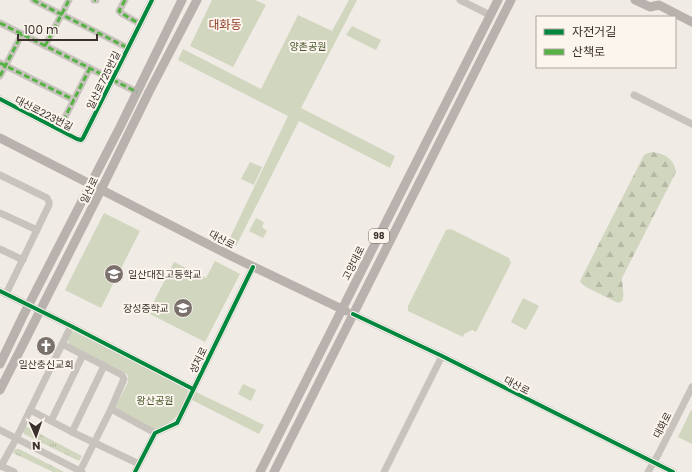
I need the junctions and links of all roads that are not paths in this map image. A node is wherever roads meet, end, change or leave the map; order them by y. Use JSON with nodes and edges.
{"nodes":[{"id":1,"x":33,"y":0,"type":"edge"},
{"id":2,"x":69,"y":0,"type":"edge"},
{"id":3,"x":125,"y":0,"type":"edge"},
{"id":4,"x":152,"y":0,"type":"edge"},
{"id":5,"x":182,"y":0,"type":"edge"},
{"id":6,"x":197,"y":0,"type":"edge"},
{"id":7,"x":460,"y":0,"type":"edge"},
{"id":8,"x":498,"y":0,"type":"edge"},
{"id":9,"x":511,"y":0,"type":"edge"},
{"id":10,"x":635,"y":0,"type":"edge"},
{"id":11,"x":658,"y":3,"type":"edge"},
{"id":12,"x":62,"y":14,"type":"junction"},
{"id":13,"x":490,"y":15,"type":"junction"},
{"id":14,"x":692,"y":22,"type":"edge"},
{"id":15,"x":0,"y":23,"type":"edge"},
{"id":16,"x":139,"y":26,"type":"junction"},
{"id":17,"x":22,"y":34,"type":"junction"},
{"id":18,"x":46,"y":46,"type":"junction"},
{"id":19,"x":128,"y":48,"type":"junction"},
{"id":20,"x":3,"y":64,"type":"edge"},
{"id":21,"x":90,"y":68,"type":"junction"},
{"id":22,"x":0,"y":76,"type":"edge"},
{"id":23,"x":112,"y":79,"type":"junction"},
{"id":24,"x":137,"y":92,"type":"junction"},
{"id":25,"x":634,"y":95,"type":"dead end"},
{"id":26,"x":0,"y":99,"type":"edge"},
{"id":27,"x":74,"y":100,"type":"junction"},
{"id":28,"x":692,"y":124,"type":"edge"},
{"id":29,"x":59,"y":129,"type":"junction"},
{"id":30,"x":0,"y":138,"type":"edge"},
{"id":31,"x":81,"y":140,"type":"joint"},
{"id":32,"x":0,"y":175,"type":"edge"},
{"id":33,"x":91,"y":184,"type":"junction"},
{"id":34,"x":101,"y":189,"type":"junction"},
{"id":35,"x":0,"y":213,"type":"edge"},
{"id":36,"x":37,"y":230,"type":"junction"},
{"id":37,"x":0,"y":249,"type":"edge"},
{"id":38,"x":23,"y":260,"type":"junction"},
{"id":39,"x":253,"y":267,"type":"junction"},
{"id":40,"x":3,"y":293,"type":"edge"},
{"id":41,"x":29,"y":305,"type":"junction"},
{"id":42,"x":342,"y":309,"type":"junction"},
{"id":43,"x":41,"y":311,"type":"junction"},
{"id":44,"x":353,"y":314,"type":"junction"},
{"id":45,"x":71,"y":326,"type":"junction"},
{"id":46,"x":62,"y":344,"type":"junction"},
{"id":47,"x":83,"y":356,"type":"junction"},
{"id":48,"x":442,"y":356,"type":"junction"},
{"id":49,"x":0,"y":364,"type":"edge"},
{"id":50,"x":104,"y":366,"type":"junction"},
{"id":51,"x":692,"y":387,"type":"edge"},
{"id":52,"x":193,"y":389,"type":"junction"},
{"id":53,"x":0,"y":390,"type":"edge"},
{"id":54,"x":112,"y":409,"type":"junction"},
{"id":55,"x":30,"y":410,"type":"junction"},
{"id":56,"x":51,"y":421,"type":"junction"},
{"id":57,"x":0,"y":430,"type":"edge"},
{"id":58,"x":72,"y":432,"type":"junction"},
{"id":59,"x":155,"y":433,"type":"junction"},
{"id":60,"x":16,"y":439,"type":"junction"},
{"id":61,"x":94,"y":442,"type":"junction"},
{"id":62,"x":653,"y":462,"type":"junction"},
{"id":63,"x":139,"y":464,"type":"junction"},
{"id":64,"x":0,"y":466,"type":"edge"},
{"id":65,"x":81,"y":471,"type":"edge"},
{"id":66,"x":14,"y":472,"type":"edge"},
{"id":67,"x":135,"y":472,"type":"edge"},
{"id":68,"x":260,"y":472,"type":"edge"},
{"id":69,"x":274,"y":472,"type":"edge"},
{"id":70,"x":384,"y":472,"type":"edge"},
{"id":71,"x":648,"y":472,"type":"edge"},
{"id":72,"x":673,"y":472,"type":"edge"}],
"edges":[{"from":1,"to":12,"type":"street"},
{"from":2,"to":12,"type":"street"},
{"from":3,"to":16,"type":"street"},
{"from":4,"to":16,"type":"street","name":"일산로725번길"},
{"from":5,"to":24,"type":"main road","name":"일산로"},
{"from":6,"to":34,"type":"main road","name":"일산로"},
{"from":7,"to":13,"type":"street"},
{"from":8,"to":13,"type":"main road","name":"고양대로","number":"98"},
{"from":9,"to":44,"type":"main road","number":"98"},
{"from":10,"to":11,"type":"main road"},
{"from":11,"to":14,"type":"main road"},
{"from":12,"to":18,"type":"street"},
{"from":12,"to":19,"type":"street"},
{"from":13,"to":42,"type":"main road","name":"고양대로","number":"98"},
{"from":15,"to":17,"type":"street","name":"일산로725번길"},
{"from":16,"to":19,"type":"street","name":"일산로725번길"},
{"from":17,"to":18,"type":"street","name":"일산로725번길"},
{"from":17,"to":20,"type":"street"},
{"from":18,"to":21,"type":"street","name":"일산로725번길"},
{"from":19,"to":23,"type":"street","name":"일산로725번길"},
{"from":20,"to":22,"type":"street"},
{"from":20,"to":27,"type":"street","name":"일산로725번길"},
{"from":21,"to":23,"type":"street","name":"일산로725번길"},
{"from":21,"to":27,"type":"street","name":"일산로725번길"},
{"from":23,"to":24,"type":"street","name":"일산로725번길"},
{"from":23,"to":31,"type":"street","name":"일산로725번길"},
{"from":24,"to":33,"type":"main road","name":"일산로"},
{"from":25,"to":28,"type":"street"},
{"from":26,"to":29,"type":"street","name":"대산로223번길"},
{"from":27,"to":29,"type":"street","name":"일산로725번길"},
{"from":29,"to":31,"type":"street","name":"대산로223번길"},
{"from":30,"to":33,"type":"main road","name":"대산로"},
{"from":32,"to":36,"type":"street"},
{"from":33,"to":34,"type":"main road","name":"대산로"},
{"from":33,"to":41,"type":"main road","name":"일산로"},
{"from":34,"to":39,"type":"main road","name":"대산로"},
{"from":34,"to":43,"type":"main road","name":"일산로"},
{"from":35,"to":36,"type":"street"},
{"from":36,"to":38,"type":"street"},
{"from":37,"to":38,"type":"street"},
{"from":38,"to":40,"type":"street"},
{"from":39,"to":42,"type":"main road","name":"대산로"},
{"from":39,"to":52,"type":"street","name":"성저로"},
{"from":40,"to":41,"type":"street"},
{"from":41,"to":43,"type":"street"},
{"from":41,"to":49,"type":"main road","name":"일산로"},
{"from":42,"to":44,"type":"main road","name":"대산로"},
{"from":42,"to":68,"type":"main road","name":"고양대로","number":"98"},
{"from":43,"to":45,"type":"street"},
{"from":43,"to":53,"type":"main road","name":"일산로"},
{"from":44,"to":48,"type":"street","name":"대산로"},
{"from":44,"to":69,"type":"main road","number":"98"},
{"from":45,"to":46,"type":"street"},
{"from":45,"to":52,"type":"street"},
{"from":46,"to":47,"type":"street"},
{"from":46,"to":55,"type":"street"},
{"from":47,"to":50,"type":"street"},
{"from":47,"to":56,"type":"street"},
{"from":48,"to":62,"type":"street","name":"대산로"},
{"from":48,"to":70,"type":"street"},
{"from":50,"to":54,"type":"street"},
{"from":50,"to":58,"type":"street"},
{"from":51,"to":62,"type":"street","name":"대화로"},
{"from":52,"to":59,"type":"street","name":"성저로"},
{"from":54,"to":59,"type":"street"},
{"from":54,"to":61,"type":"street"},
{"from":55,"to":56,"type":"street"},
{"from":55,"to":60,"type":"street"},
{"from":56,"to":58,"type":"street"},
{"from":57,"to":60,"type":"street"},
{"from":58,"to":61,"type":"street"},
{"from":59,"to":63,"type":"street"},
{"from":60,"to":64,"type":"street"},
{"from":60,"to":65,"type":"street"},
{"from":61,"to":63,"type":"street"},
{"from":61,"to":65,"type":"street"},
{"from":62,"to":71,"type":"street","name":"대화로"},
{"from":62,"to":72,"type":"street","name":"대산로"},
{"from":63,"to":67,"type":"street"},
{"from":64,"to":66,"type":"street"}]}
